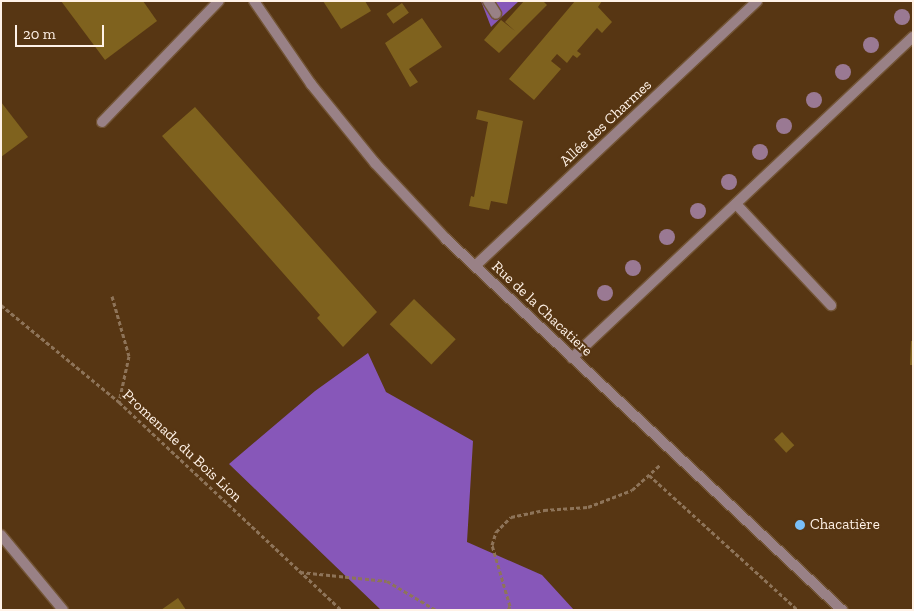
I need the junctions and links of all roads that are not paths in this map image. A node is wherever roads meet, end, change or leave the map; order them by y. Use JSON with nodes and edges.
{"nodes":[{"id":1,"x":219,"y":1,"type":"edge"},
{"id":2,"x":254,"y":1,"type":"edge"},
{"id":3,"x":488,"y":1,"type":"edge"},
{"id":4,"x":757,"y":1,"type":"edge"},
{"id":5,"x":496,"y":14,"type":"dead end"},
{"id":6,"x":913,"y":37,"type":"edge"},
{"id":7,"x":102,"y":122,"type":"dead end"},
{"id":8,"x":736,"y":204,"type":"junction"},
{"id":9,"x":475,"y":266,"type":"junction"},
{"id":10,"x":831,"y":305,"type":"dead end"},
{"id":11,"x":572,"y":358,"type":"junction"},
{"id":12,"x":1,"y":534,"type":"edge"},
{"id":13,"x":63,"y":610,"type":"edge"},
{"id":14,"x":842,"y":610,"type":"edge"}],
"edges":[{"from":1,"to":7,"type":"street"},
{"from":2,"to":9,"type":"street","name":"Rue de la Chacatiere"},
{"from":3,"to":5,"type":"street"},
{"from":4,"to":9,"type":"street","name":"Allée des Charmes"},
{"from":6,"to":8,"type":"street"},
{"from":8,"to":10,"type":"street"},
{"from":8,"to":11,"type":"street"},
{"from":9,"to":11,"type":"street","name":"Rue de la Chacatiere"},
{"from":11,"to":14,"type":"street","name":"Rue de la Chacatiere"},
{"from":12,"to":13,"type":"street"}]}
